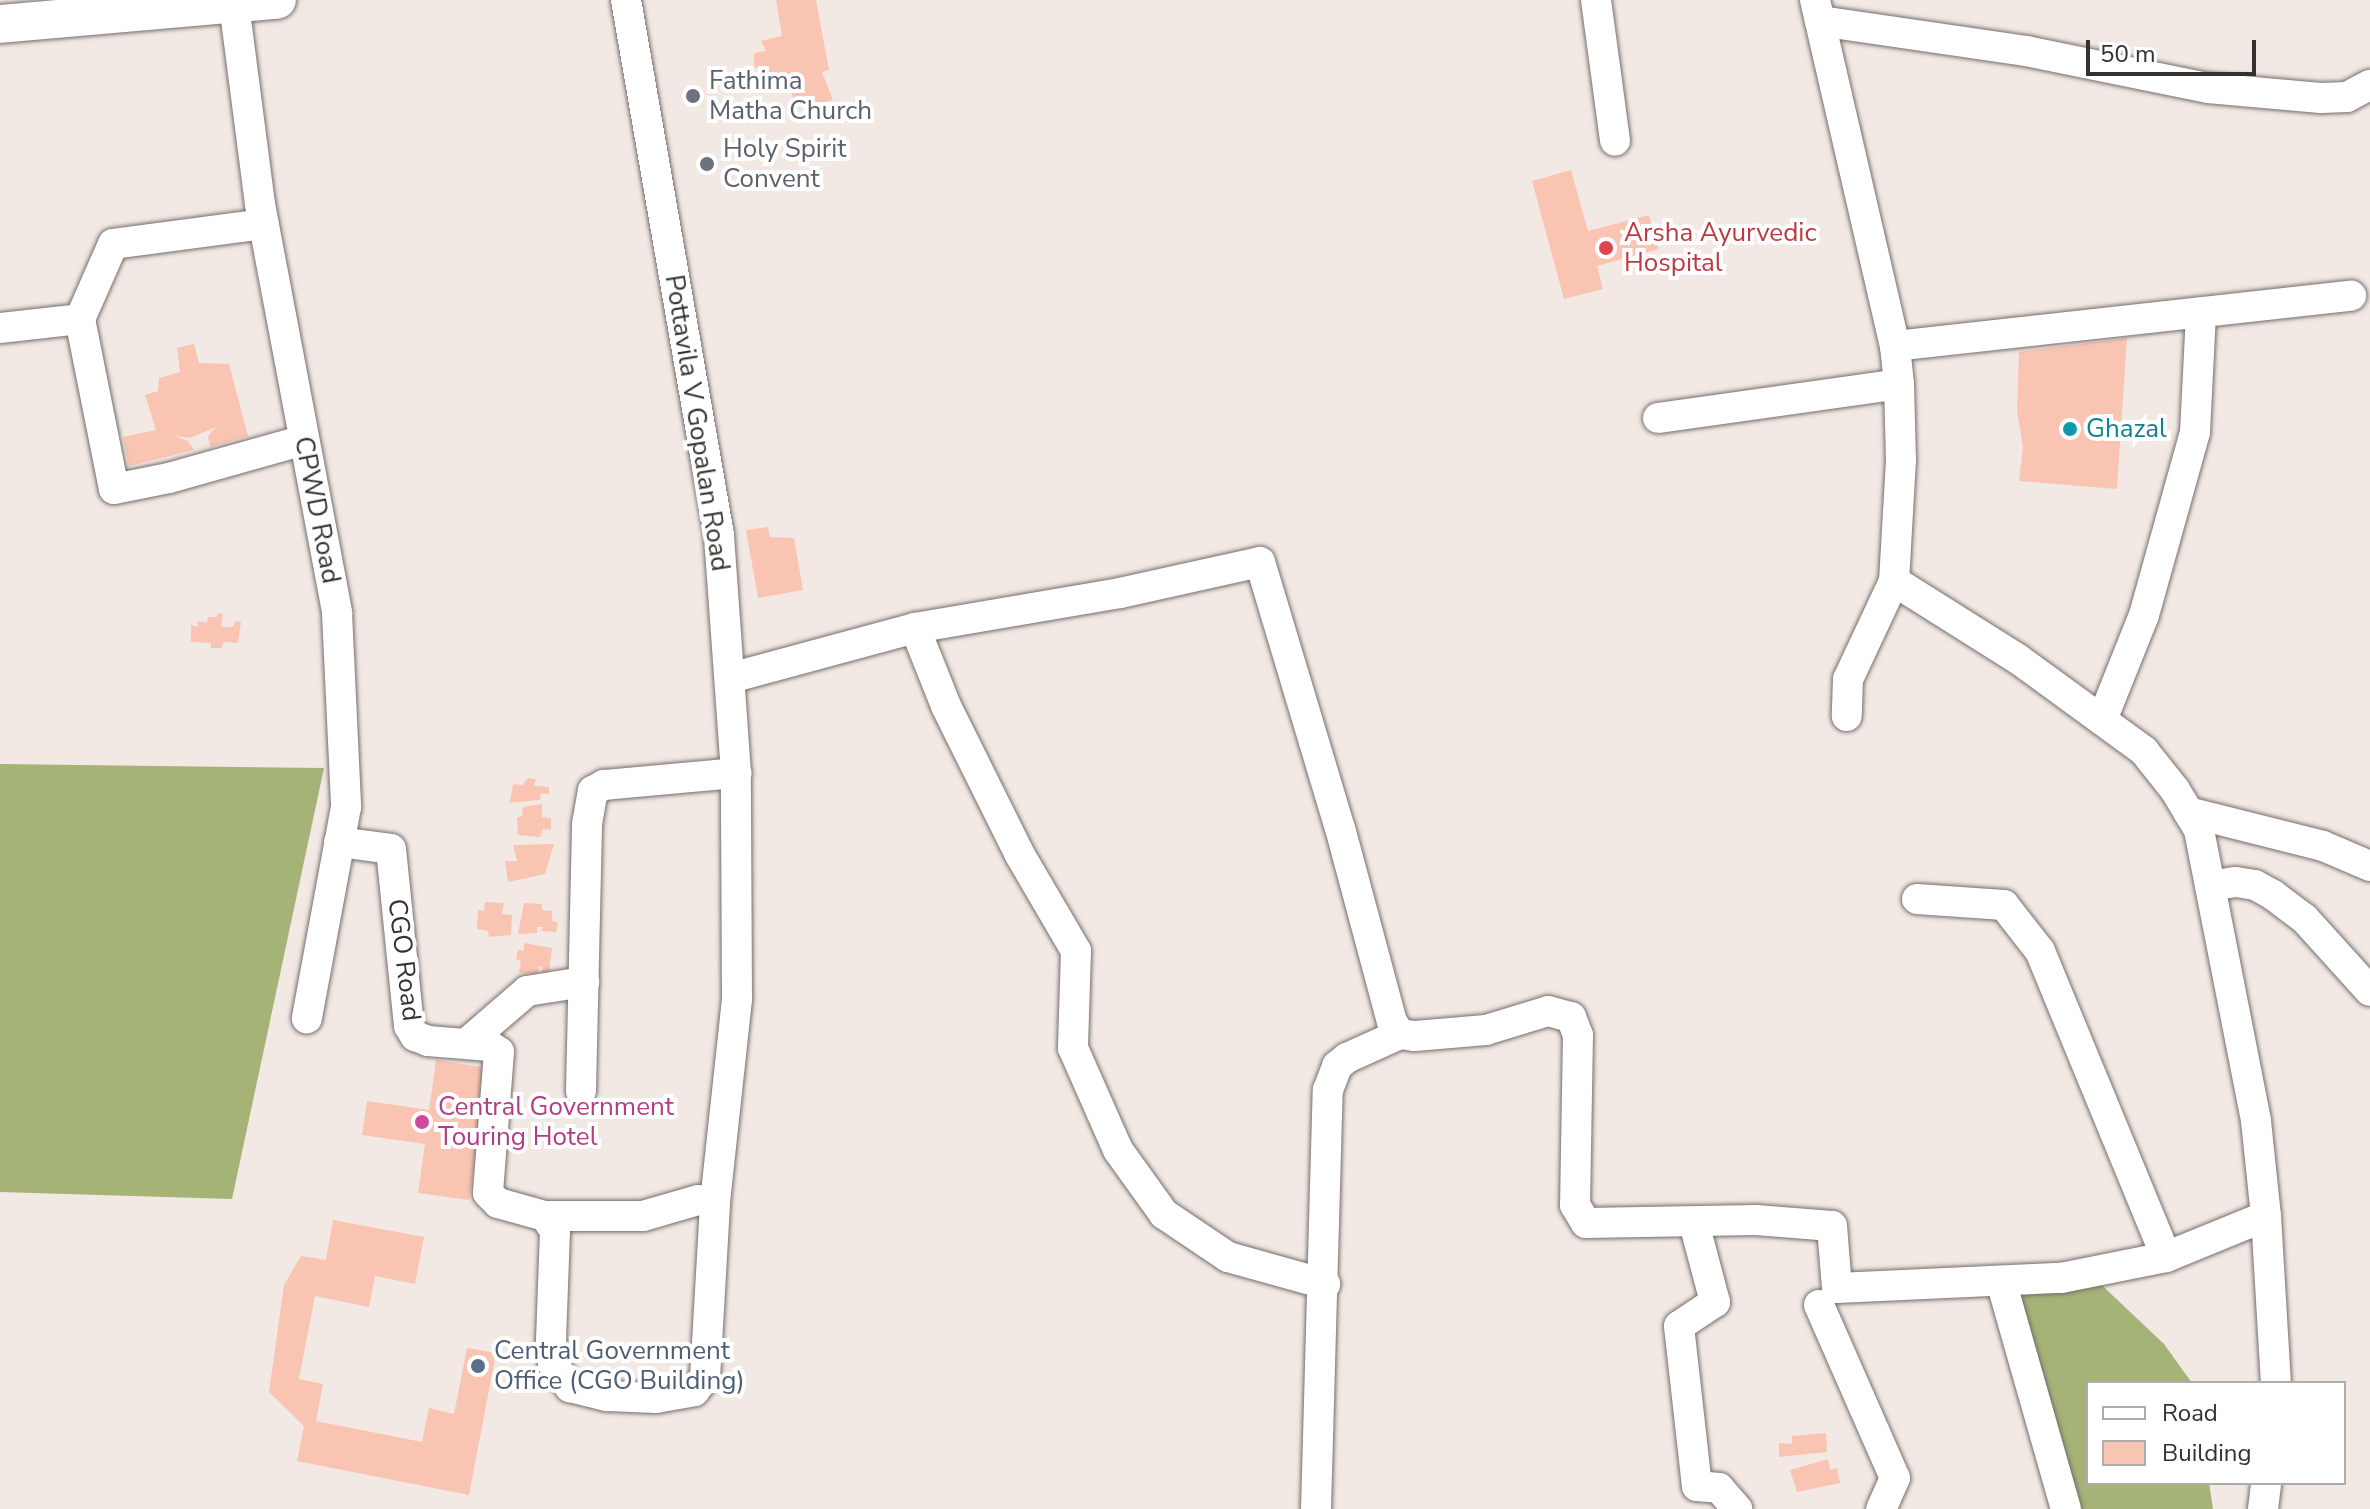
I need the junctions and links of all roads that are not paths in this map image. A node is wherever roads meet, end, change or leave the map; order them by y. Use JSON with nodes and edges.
{"nodes":[{"id":1,"x":277,"y":0,"type":"edge"},
{"id":2,"x":626,"y":0,"type":"edge"},
{"id":3,"x":1596,"y":0,"type":"edge"},
{"id":4,"x":234,"y":4,"type":"junction"},
{"id":5,"x":154,"y":6,"type":"edge"},
{"id":6,"x":1817,"y":10,"type":"edge"},
{"id":7,"x":0,"y":24,"type":"edge"},
{"id":8,"x":2370,"y":85,"type":"edge"},
{"id":9,"x":1615,"y":141,"type":"dead end"},
{"id":10,"x":263,"y":224,"type":"junction"},
{"id":11,"x":2351,"y":296,"type":"dead end"},
{"id":12,"x":2201,"y":312,"type":"junction"},
{"id":13,"x":80,"y":319,"type":"junction"},
{"id":14,"x":0,"y":328,"type":"edge"},
{"id":15,"x":1895,"y":346,"type":"junction"},
{"id":16,"x":1899,"y":384,"type":"junction"},
{"id":17,"x":1658,"y":418,"type":"dead end"},
{"id":18,"x":304,"y":440,"type":"junction"},
{"id":19,"x":1894,"y":581,"type":"junction"},
{"id":20,"x":915,"y":628,"type":"junction"},
{"id":21,"x":730,"y":678,"type":"junction"},
{"id":22,"x":1847,"y":716,"type":"dead end"},
{"id":23,"x":2102,"y":720,"type":"junction"},
{"id":24,"x":736,"y":773,"type":"junction"},
{"id":25,"x":2188,"y":812,"type":"junction"},
{"id":26,"x":339,"y":842,"type":"junction"},
{"id":27,"x":2370,"y":866,"type":"edge"},
{"id":28,"x":2210,"y":886,"type":"junction"},
{"id":29,"x":1917,"y":899,"type":"dead end"},
{"id":30,"x":584,"y":982,"type":"junction"},
{"id":31,"x":2370,"y":991,"type":"edge"},
{"id":32,"x":307,"y":1018,"type":"dead end"},
{"id":33,"x":1400,"y":1034,"type":"junction"},
{"id":34,"x":468,"y":1042,"type":"junction"},
{"id":35,"x":581,"y":1091,"type":"dead end"},
{"id":36,"x":715,"y":1202,"type":"junction"},
{"id":37,"x":545,"y":1216,"type":"junction"},
{"id":38,"x":2266,"y":1216,"type":"junction"},
{"id":39,"x":1694,"y":1223,"type":"junction"},
{"id":40,"x":2166,"y":1257,"type":"junction"},
{"id":41,"x":2001,"y":1281,"type":"junction"},
{"id":42,"x":1325,"y":1284,"type":"junction"},
{"id":43,"x":1819,"y":1305,"type":"dead end"},
{"id":44,"x":2276,"y":1381,"type":"edge"},
{"id":45,"x":2266,"y":1485,"type":"edge"},
{"id":46,"x":1316,"y":1509,"type":"edge"},
{"id":47,"x":1737,"y":1509,"type":"edge"},
{"id":48,"x":1881,"y":1509,"type":"edge"},
{"id":49,"x":2066,"y":1509,"type":"edge"},
{"id":50,"x":2263,"y":1509,"type":"edge"}],
"edges":[{"from":1,"to":4,"type":"main road"},
{"from":2,"to":21,"type":"street","name":"Pottavila V Gopalan Road"},
{"from":3,"to":9,"type":"street"},
{"from":4,"to":5,"type":"main road"},
{"from":4,"to":10,"type":"street","name":"CPWD Road"},
{"from":5,"to":7,"type":"main road"},
{"from":6,"to":8,"type":"street"},
{"from":6,"to":15,"type":"street"},
{"from":10,"to":13,"type":"street"},
{"from":10,"to":18,"type":"street","name":"CPWD Road"},
{"from":11,"to":12,"type":"street"},
{"from":12,"to":15,"type":"street"},
{"from":12,"to":23,"type":"street"},
{"from":13,"to":14,"type":"street"},
{"from":13,"to":18,"type":"street"},
{"from":15,"to":16,"type":"street"},
{"from":16,"to":17,"type":"street"},
{"from":16,"to":19,"type":"street"},
{"from":18,"to":26,"type":"street","name":"CPWD Road"},
{"from":19,"to":22,"type":"street"},
{"from":19,"to":23,"type":"street"},
{"from":20,"to":21,"type":"street"},
{"from":20,"to":33,"type":"street"},
{"from":20,"to":42,"type":"street"},
{"from":21,"to":24,"type":"street","name":"Pottavila V Gopalan Road"},
{"from":23,"to":25,"type":"street"},
{"from":24,"to":30,"type":"street"},
{"from":24,"to":36,"type":"street","name":"Pottavila V Gopalan Road"},
{"from":25,"to":27,"type":"street"},
{"from":25,"to":28,"type":"street"},
{"from":26,"to":32,"type":"street","name":"CPWD Road"},
{"from":26,"to":34,"type":"street","name":"CGO Road"},
{"from":28,"to":31,"type":"street"},
{"from":28,"to":38,"type":"street"},
{"from":29,"to":40,"type":"street"},
{"from":30,"to":34,"type":"street"},
{"from":30,"to":35,"type":"street"},
{"from":33,"to":39,"type":"street"},
{"from":33,"to":42,"type":"street"},
{"from":34,"to":37,"type":"street","name":"CGO Road"},
{"from":36,"to":37,"type":"street"},
{"from":36,"to":37,"type":"street","name":"Pottavila V Gopalan Road"},
{"from":38,"to":40,"type":"street"},
{"from":38,"to":44,"type":"street"},
{"from":39,"to":41,"type":"street"},
{"from":39,"to":47,"type":"street"},
{"from":40,"to":41,"type":"street"},
{"from":41,"to":49,"type":"street"},
{"from":42,"to":46,"type":"street"},
{"from":43,"to":48,"type":"street"},
{"from":45,"to":50,"type":"street"}]}
